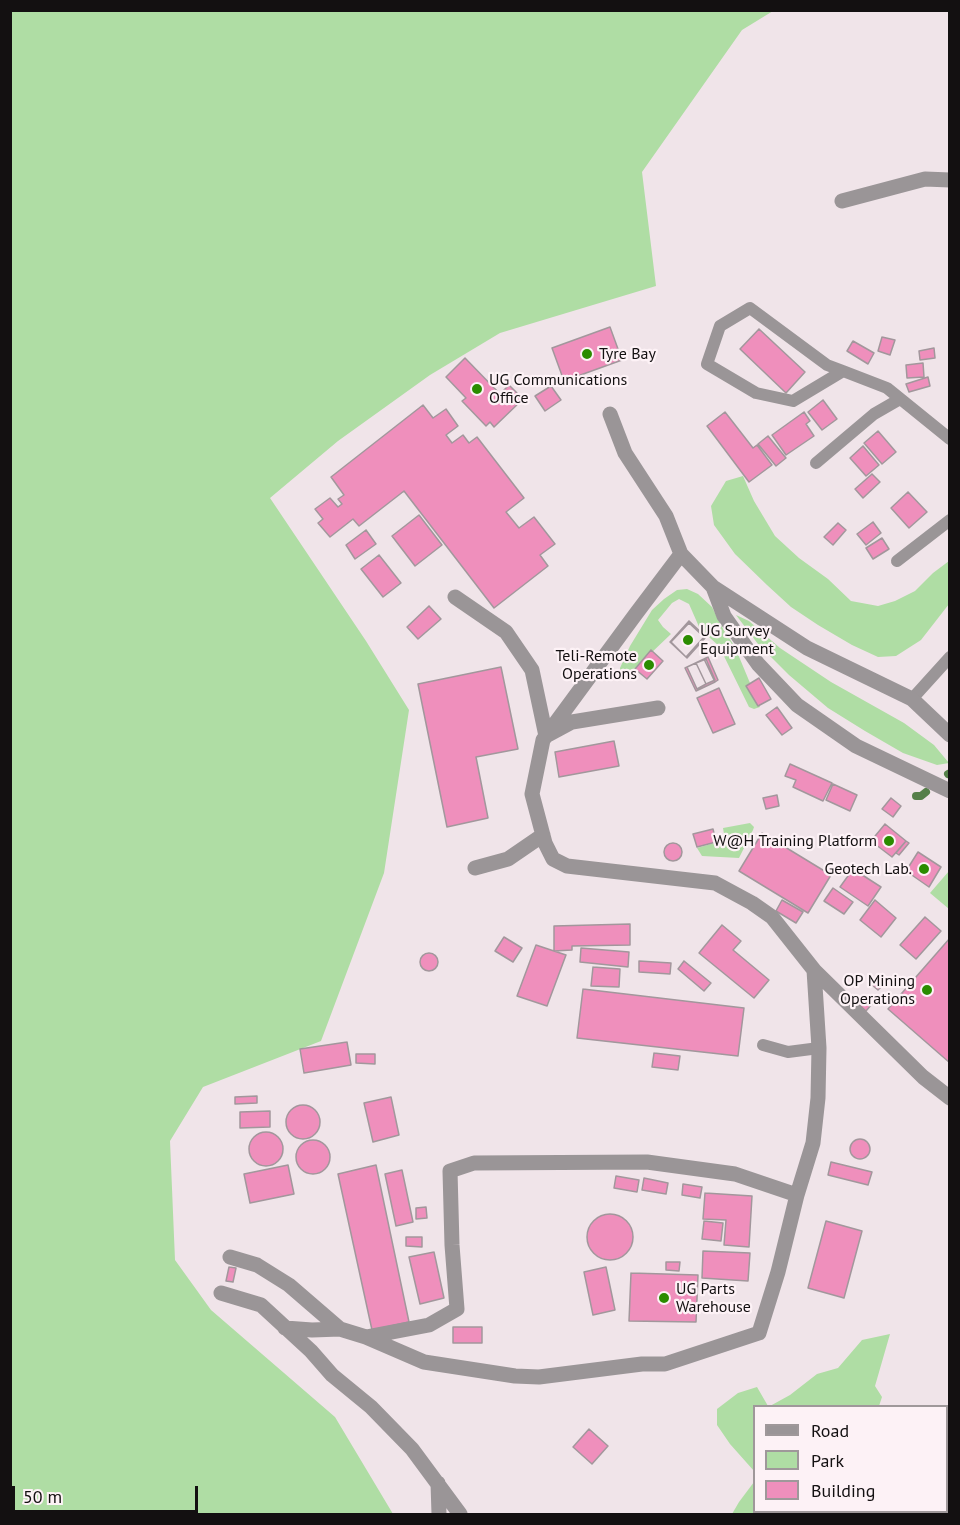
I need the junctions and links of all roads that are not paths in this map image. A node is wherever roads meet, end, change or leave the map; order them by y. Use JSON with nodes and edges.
{"nodes":[{"id":1,"x":950,"y":180,"type":"edge"},
{"id":2,"x":842,"y":201,"type":"dead end"},
{"id":3,"x":843,"y":371,"type":"junction"},
{"id":4,"x":900,"y":399,"type":"junction"},
{"id":5,"x":610,"y":414,"type":"dead end"},
{"id":6,"x":950,"y":439,"type":"edge"},
{"id":7,"x":816,"y":463,"type":"dead end"},
{"id":8,"x":950,"y":520,"type":"edge"},
{"id":9,"x":681,"y":554,"type":"junction"},
{"id":10,"x":897,"y":561,"type":"dead end"},
{"id":11,"x":713,"y":587,"type":"junction"},
{"id":12,"x":455,"y":597,"type":"dead end"},
{"id":13,"x":950,"y":657,"type":"edge"},
{"id":14,"x":912,"y":699,"type":"junction"},
{"id":15,"x":658,"y":708,"type":"dead end"},
{"id":16,"x":950,"y":735,"type":"edge"},
{"id":17,"x":546,"y":736,"type":"junction"},
{"id":18,"x":950,"y":791,"type":"edge"},
{"id":19,"x":543,"y":835,"type":"junction"},
{"id":20,"x":476,"y":868,"type":"dead end"},
{"id":21,"x":814,"y":970,"type":"junction"},
{"id":22,"x":763,"y":1045,"type":"dead end"},
{"id":23,"x":819,"y":1048,"type":"junction"},
{"id":24,"x":950,"y":1098,"type":"edge"},
{"id":25,"x":797,"y":1195,"type":"junction"},
{"id":26,"x":230,"y":1257,"type":"dead end"},
{"id":27,"x":221,"y":1293,"type":"dead end"},
{"id":28,"x":306,"y":1299,"type":"junction"},
{"id":29,"x":285,"y":1328,"type":"junction"},
{"id":30,"x":340,"y":1329,"type":"junction"},
{"id":31,"x":312,"y":1330,"type":"junction"},
{"id":32,"x":366,"y":1337,"type":"junction"},
{"id":33,"x":317,"y":1358,"type":"junction"},
{"id":34,"x":438,"y":1483,"type":"junction"},
{"id":35,"x":439,"y":1515,"type":"edge"},
{"id":36,"x":460,"y":1515,"type":"edge"}],
"edges":[{"from":1,"to":2,"type":"street"},
{"from":3,"to":3,"type":"lane"},
{"from":3,"to":4,"type":"lane"},
{"from":4,"to":6,"type":"lane"},
{"from":4,"to":7,"type":"lane"},
{"from":5,"to":9,"type":"street"},
{"from":8,"to":10,"type":"lane"},
{"from":9,"to":11,"type":"street"},
{"from":9,"to":17,"type":"street"},
{"from":11,"to":14,"type":"street"},
{"from":11,"to":18,"type":"street"},
{"from":12,"to":17,"type":"street"},
{"from":13,"to":14,"type":"lane"},
{"from":14,"to":16,"type":"street"},
{"from":15,"to":17,"type":"street"},
{"from":17,"to":19,"type":"street"},
{"from":19,"to":20,"type":"street"},
{"from":19,"to":21,"type":"street"},
{"from":21,"to":23,"type":"street"},
{"from":21,"to":24,"type":"street"},
{"from":22,"to":23,"type":"lane"},
{"from":23,"to":25,"type":"street"},
{"from":25,"to":32,"type":"street"},
{"from":25,"to":32,"type":"street"},
{"from":26,"to":28,"type":"street"},
{"from":27,"to":29,"type":"street"},
{"from":28,"to":30,"type":"street"},
{"from":28,"to":31,"type":"street"},
{"from":29,"to":31,"type":"street"},
{"from":29,"to":33,"type":"street"},
{"from":30,"to":31,"type":"street"},
{"from":30,"to":32,"type":"street"},
{"from":30,"to":33,"type":"street"},
{"from":31,"to":33,"type":"street"},
{"from":33,"to":34,"type":"street"},
{"from":34,"to":35,"type":"street"},
{"from":34,"to":36,"type":"street"}]}
